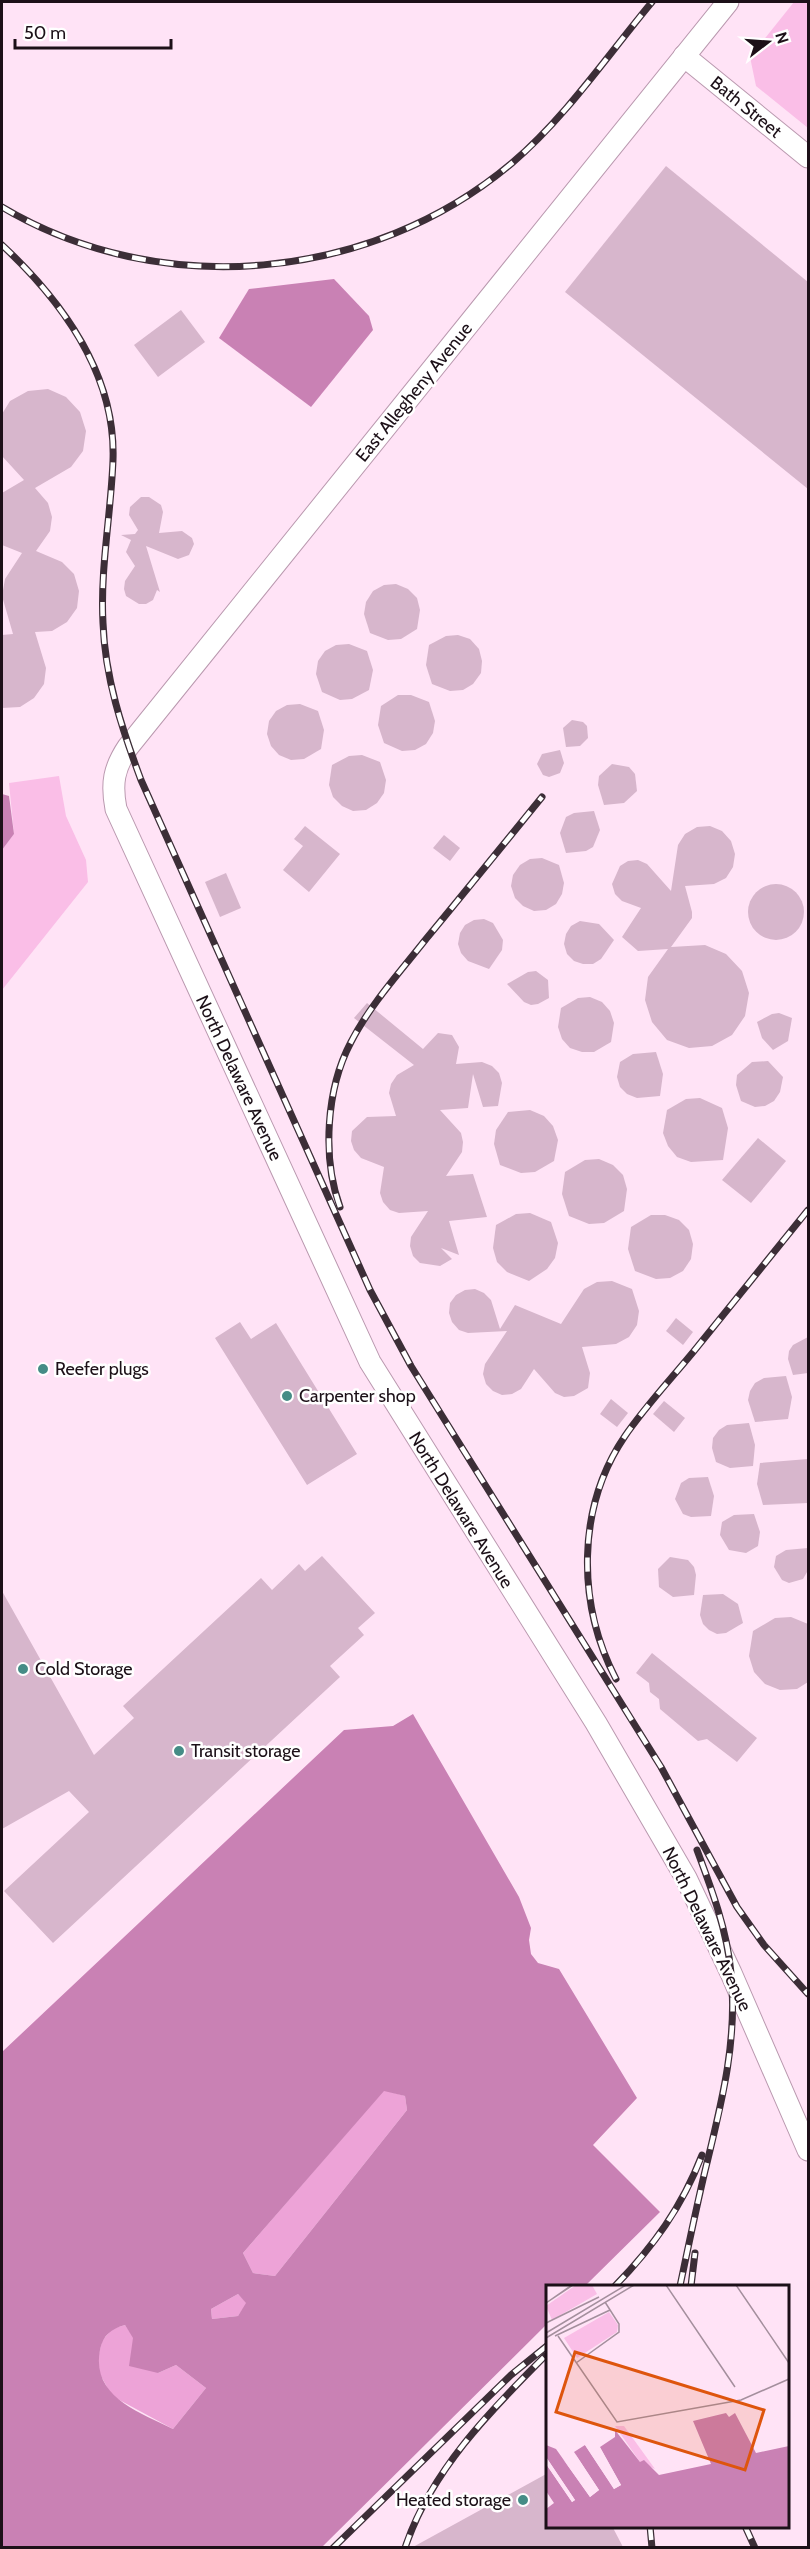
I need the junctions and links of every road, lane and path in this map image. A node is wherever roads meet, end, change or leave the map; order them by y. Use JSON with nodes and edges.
{"nodes":[{"id":1,"x":728,"y":2,"type":"edge"},
{"id":2,"x":684,"y":56,"type":"junction"},
{"id":3,"x":808,"y":157,"type":"edge"},
{"id":4,"x":112,"y":789,"type":"joint"},
{"id":5,"x":808,"y":2150,"type":"edge"}],
"edges":[{"from":1,"to":2,"type":"street","name":"East Allegheny Avenue"},
{"from":2,"to":3,"type":"street","name":"Bath Street"},
{"from":2,"to":4,"type":"street","name":"East Allegheny Avenue"},
{"from":4,"to":5,"type":"street","name":"North Delaware Avenue"}]}
